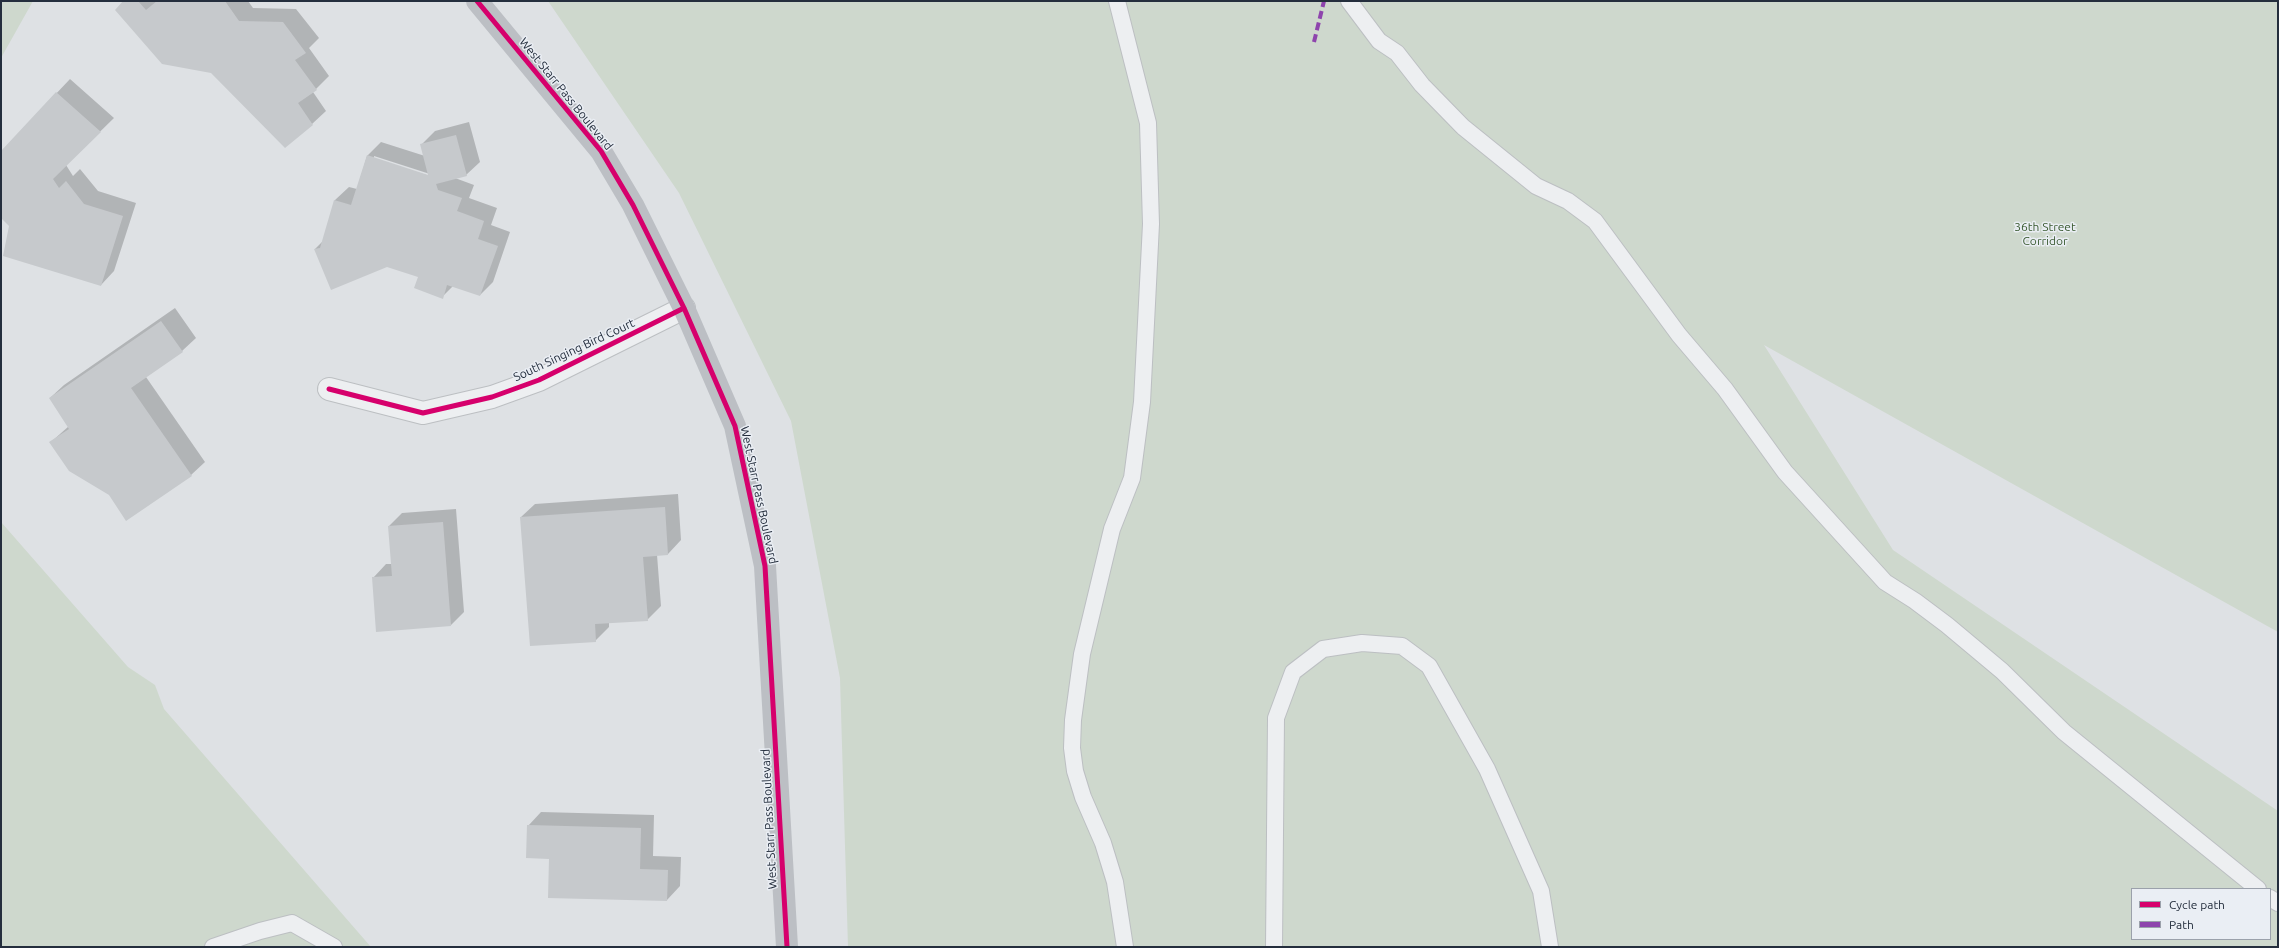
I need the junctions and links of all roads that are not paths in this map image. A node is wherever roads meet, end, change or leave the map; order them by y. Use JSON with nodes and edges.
{"nodes":[{"id":1,"x":477,"y":1,"type":"edge"},
{"id":2,"x":1117,"y":1,"type":"edge"},
{"id":3,"x":1349,"y":1,"type":"edge"},
{"id":4,"x":684,"y":308,"type":"junction"},
{"id":5,"x":329,"y":389,"type":"dead end"},
{"id":6,"x":2257,"y":888,"type":"edge"},
{"id":7,"x":213,"y":947,"type":"edge"},
{"id":8,"x":334,"y":947,"type":"edge"},
{"id":9,"x":787,"y":947,"type":"edge"},
{"id":10,"x":1125,"y":947,"type":"edge"},
{"id":11,"x":1274,"y":947,"type":"edge"},
{"id":12,"x":1550,"y":947,"type":"edge"}],
"edges":[{"from":1,"to":4,"type":"street","name":"West Starr Pass Boulevard"},
{"from":2,"to":10,"type":"lane"},
{"from":3,"to":6,"type":"lane"},
{"from":4,"to":5,"type":"street","name":"South Singing Bird Court"},
{"from":4,"to":9,"type":"street","name":"West Starr Pass Boulevard"},
{"from":7,"to":8,"type":"lane"},
{"from":11,"to":12,"type":"lane"}]}
